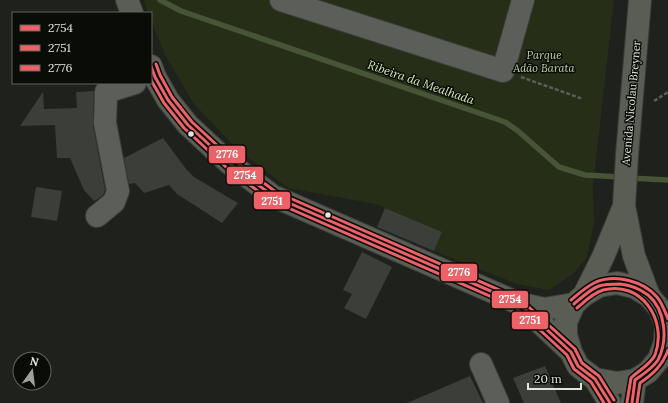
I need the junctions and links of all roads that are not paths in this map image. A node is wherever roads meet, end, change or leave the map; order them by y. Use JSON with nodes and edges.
{"nodes":[{"id":1,"x":127,"y":0,"type":"edge"},
{"id":2,"x":281,"y":0,"type":"edge"},
{"id":3,"x":523,"y":0,"type":"edge"},
{"id":4,"x":640,"y":0,"type":"edge"},
{"id":5,"x":132,"y":12,"type":"edge"},
{"id":6,"x":152,"y":81,"type":"edge"},
{"id":7,"x":127,"y":84,"type":"edge"},
{"id":8,"x":624,"y":206,"type":"junction"},
{"id":9,"x":97,"y":216,"type":"dead end"},
{"id":10,"x":649,"y":296,"type":"junction"},
{"id":11,"x":579,"y":299,"type":"junction"},
{"id":12,"x":518,"y":302,"type":"junction"},
{"id":13,"x":572,"y":352,"type":"junction"},
{"id":14,"x":481,"y":364,"type":"dead end"},
{"id":15,"x":595,"y":379,"type":"junction"},
{"id":16,"x":635,"y":380,"type":"junction"},
{"id":17,"x":498,"y":403,"type":"edge"},
{"id":18,"x":610,"y":403,"type":"edge"},
{"id":19,"x":632,"y":403,"type":"edge"}],
"edges":[{"from":1,"to":5,"type":"main road"},
{"from":2,"to":3,"type":"street"},
{"from":4,"to":8,"type":"main road","name":"Avenida Nicolau Breyner"},
{"from":6,"to":12,"type":"main road"},
{"from":7,"to":9,"type":"street"},
{"from":8,"to":10,"type":"main road","name":"Avenida Nicolau Breyner"},
{"from":8,"to":11,"type":"main road","name":"Avenida Nicolau Breyner"},
{"from":10,"to":11,"type":"main road"},
{"from":10,"to":16,"type":"main road"},
{"from":11,"to":12,"type":"main road"},
{"from":11,"to":13,"type":"main road"},
{"from":12,"to":13,"type":"main road"},
{"from":13,"to":15,"type":"main road"},
{"from":14,"to":17,"type":"street"},
{"from":15,"to":16,"type":"main road"},
{"from":15,"to":18,"type":"main road"},
{"from":16,"to":19,"type":"main road"}]}
